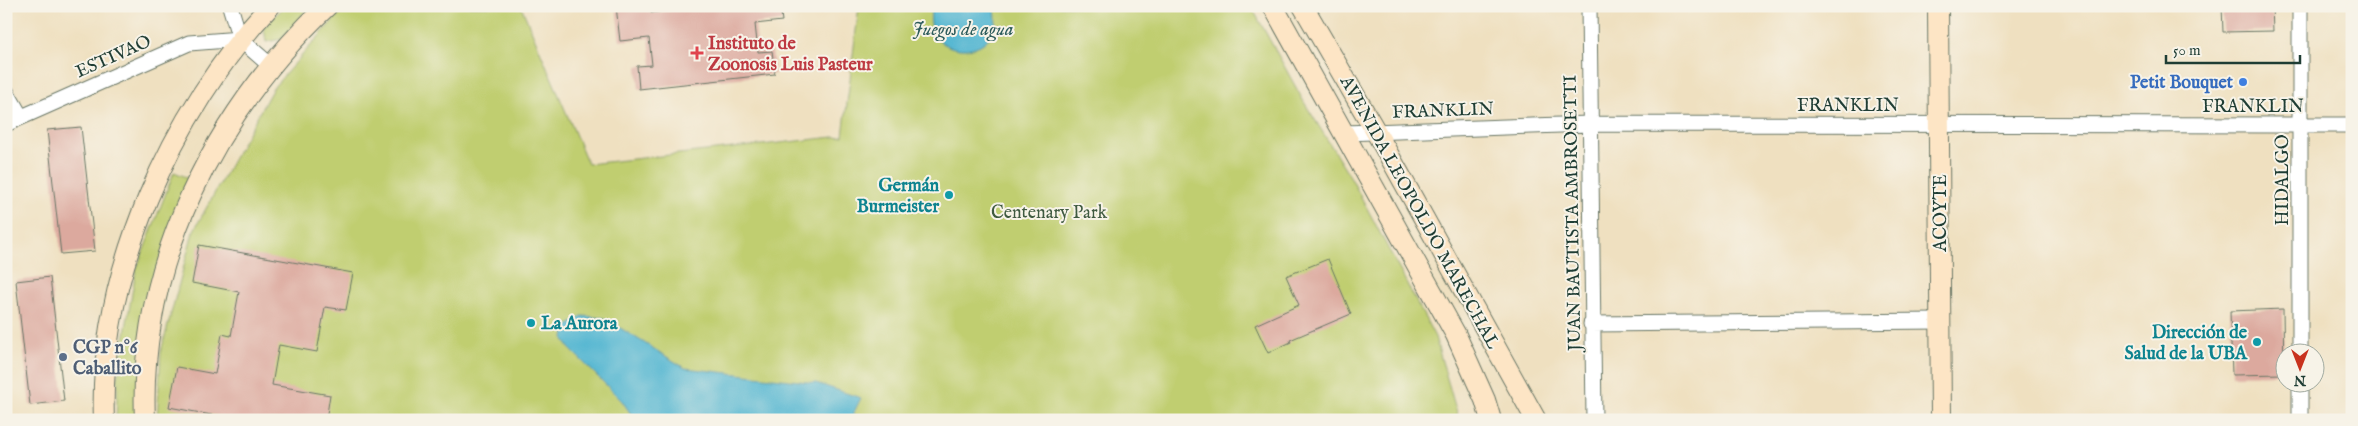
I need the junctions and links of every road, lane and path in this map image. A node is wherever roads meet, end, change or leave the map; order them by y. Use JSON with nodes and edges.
{"nodes":[{"id":1,"x":230,"y":6,"type":"edge"},
{"id":2,"x":270,"y":6,"type":"edge"},
{"id":3,"x":327,"y":6,"type":"edge"},
{"id":4,"x":1273,"y":6,"type":"edge"},
{"id":5,"x":1302,"y":6,"type":"edge"},
{"id":6,"x":1589,"y":6,"type":"edge"},
{"id":7,"x":1938,"y":6,"type":"edge"},
{"id":8,"x":2300,"y":6,"type":"edge"},
{"id":9,"x":240,"y":38,"type":"junction"},
{"id":10,"x":272,"y":67,"type":"junction"},
{"id":11,"x":6,"y":90,"type":"edge"},
{"id":12,"x":21,"y":117,"type":"junction"},
{"id":13,"x":6,"y":124,"type":"edge"},
{"id":14,"x":1589,"y":124,"type":"junction"},
{"id":15,"x":1940,"y":124,"type":"junction"},
{"id":16,"x":2301,"y":125,"type":"junction"},
{"id":17,"x":2352,"y":125,"type":"edge"},
{"id":18,"x":1376,"y":132,"type":"junction"},
{"id":19,"x":1345,"y":133,"type":"junction"},
{"id":20,"x":1941,"y":321,"type":"junction"},
{"id":21,"x":1591,"y":324,"type":"junction"},
{"id":22,"x":2300,"y":344,"type":"edge"},
{"id":23,"x":2300,"y":394,"type":"edge"},
{"id":24,"x":104,"y":420,"type":"edge"},
{"id":25,"x":145,"y":420,"type":"edge"},
{"id":26,"x":1491,"y":420,"type":"edge"},
{"id":27,"x":1536,"y":420,"type":"edge"},
{"id":28,"x":1594,"y":420,"type":"edge"},
{"id":29,"x":1941,"y":420,"type":"edge"},
{"id":30,"x":2300,"y":420,"type":"edge"}],
"edges":[{"from":1,"to":9,"type":"street"},
{"from":2,"to":9,"type":"main road"},
{"from":3,"to":10,"type":"main road"},
{"from":4,"to":19,"type":"main road","name":"AVENIDA LEOPOLDO MARECHAL"},
{"from":5,"to":18,"type":"main road","name":"AVENIDA LEOPOLDO MARECHAL"},
{"from":6,"to":14,"type":"street","name":"JUAN BAUTISTA AMBROSETTI"},
{"from":7,"to":15,"type":"main road","name":"ACOYTE"},
{"from":8,"to":16,"type":"street","name":"HIDALGO"},
{"from":9,"to":10,"type":"street"},
{"from":9,"to":12,"type":"street","name":"ESTIVAO"},
{"from":9,"to":24,"type":"main road"},
{"from":10,"to":25,"type":"main road"},
{"from":11,"to":12,"type":"street"},
{"from":12,"to":13,"type":"street","name":"ESTIVAO"},
{"from":14,"to":15,"type":"street","name":"FRANKLIN"},
{"from":14,"to":18,"type":"street","name":"FRANKLIN"},
{"from":14,"to":21,"type":"street","name":"JUAN BAUTISTA AMBROSETTI"},
{"from":15,"to":16,"type":"street","name":"FRANKLIN"},
{"from":15,"to":20,"type":"main road","name":"ACOYTE"},
{"from":16,"to":17,"type":"street","name":"FRANKLIN"},
{"from":16,"to":22,"type":"street","name":"HIDALGO"},
{"from":18,"to":19,"type":"street","name":"FRANKLIN"},
{"from":18,"to":27,"type":"main road","name":"AVENIDA LEOPOLDO MARECHAL"},
{"from":19,"to":26,"type":"main road","name":"AVENIDA LEOPOLDO MARECHAL"},
{"from":20,"to":21,"type":"street"},
{"from":20,"to":29,"type":"main road","name":"ACOYTE"},
{"from":21,"to":28,"type":"street","name":"JUAN BAUTISTA AMBROSETTI"},
{"from":23,"to":30,"type":"street"}]}
